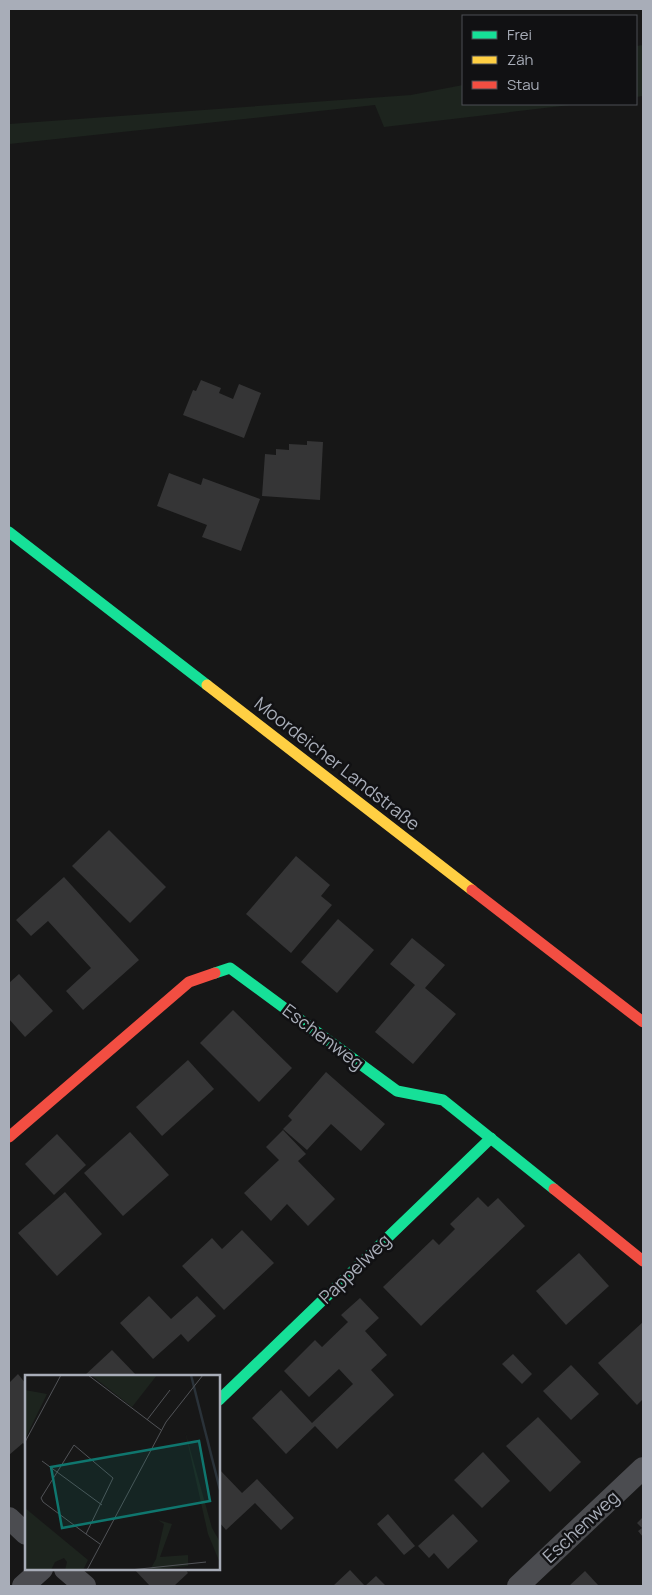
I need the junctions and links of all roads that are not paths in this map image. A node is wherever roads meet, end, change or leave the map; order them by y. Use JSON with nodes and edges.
{"nodes":[{"id":1,"x":9,"y":532,"type":"edge"},
{"id":2,"x":643,"y":1022,"type":"edge"},
{"id":3,"x":9,"y":1137,"type":"edge"},
{"id":4,"x":491,"y":1138,"type":"junction"},
{"id":5,"x":643,"y":1261,"type":"edge"},
{"id":6,"x":220,"y":1399,"type":"edge"},
{"id":7,"x":643,"y":1468,"type":"edge"},
{"id":8,"x":9,"y":1518,"type":"edge"},
{"id":9,"x":25,"y":1533,"type":"edge"},
{"id":10,"x":41,"y":1570,"type":"edge"},
{"id":11,"x":66,"y":1570,"type":"edge"},
{"id":12,"x":23,"y":1586,"type":"edge"},
{"id":13,"x":86,"y":1586,"type":"edge"},
{"id":14,"x":518,"y":1586,"type":"edge"}],
"edges":[{"from":1,"to":2,"type":"street","name":"Moordeicher Landstraße"},
{"from":3,"to":4,"type":"street","name":"Eschenweg"},
{"from":4,"to":5,"type":"street","name":"Eschenweg"},
{"from":4,"to":6,"type":"street","name":"Pappelweg"},
{"from":7,"to":14,"type":"street","name":"Eschenweg"},
{"from":8,"to":9,"type":"street"},
{"from":10,"to":12,"type":"street"},
{"from":11,"to":13,"type":"street"}]}
